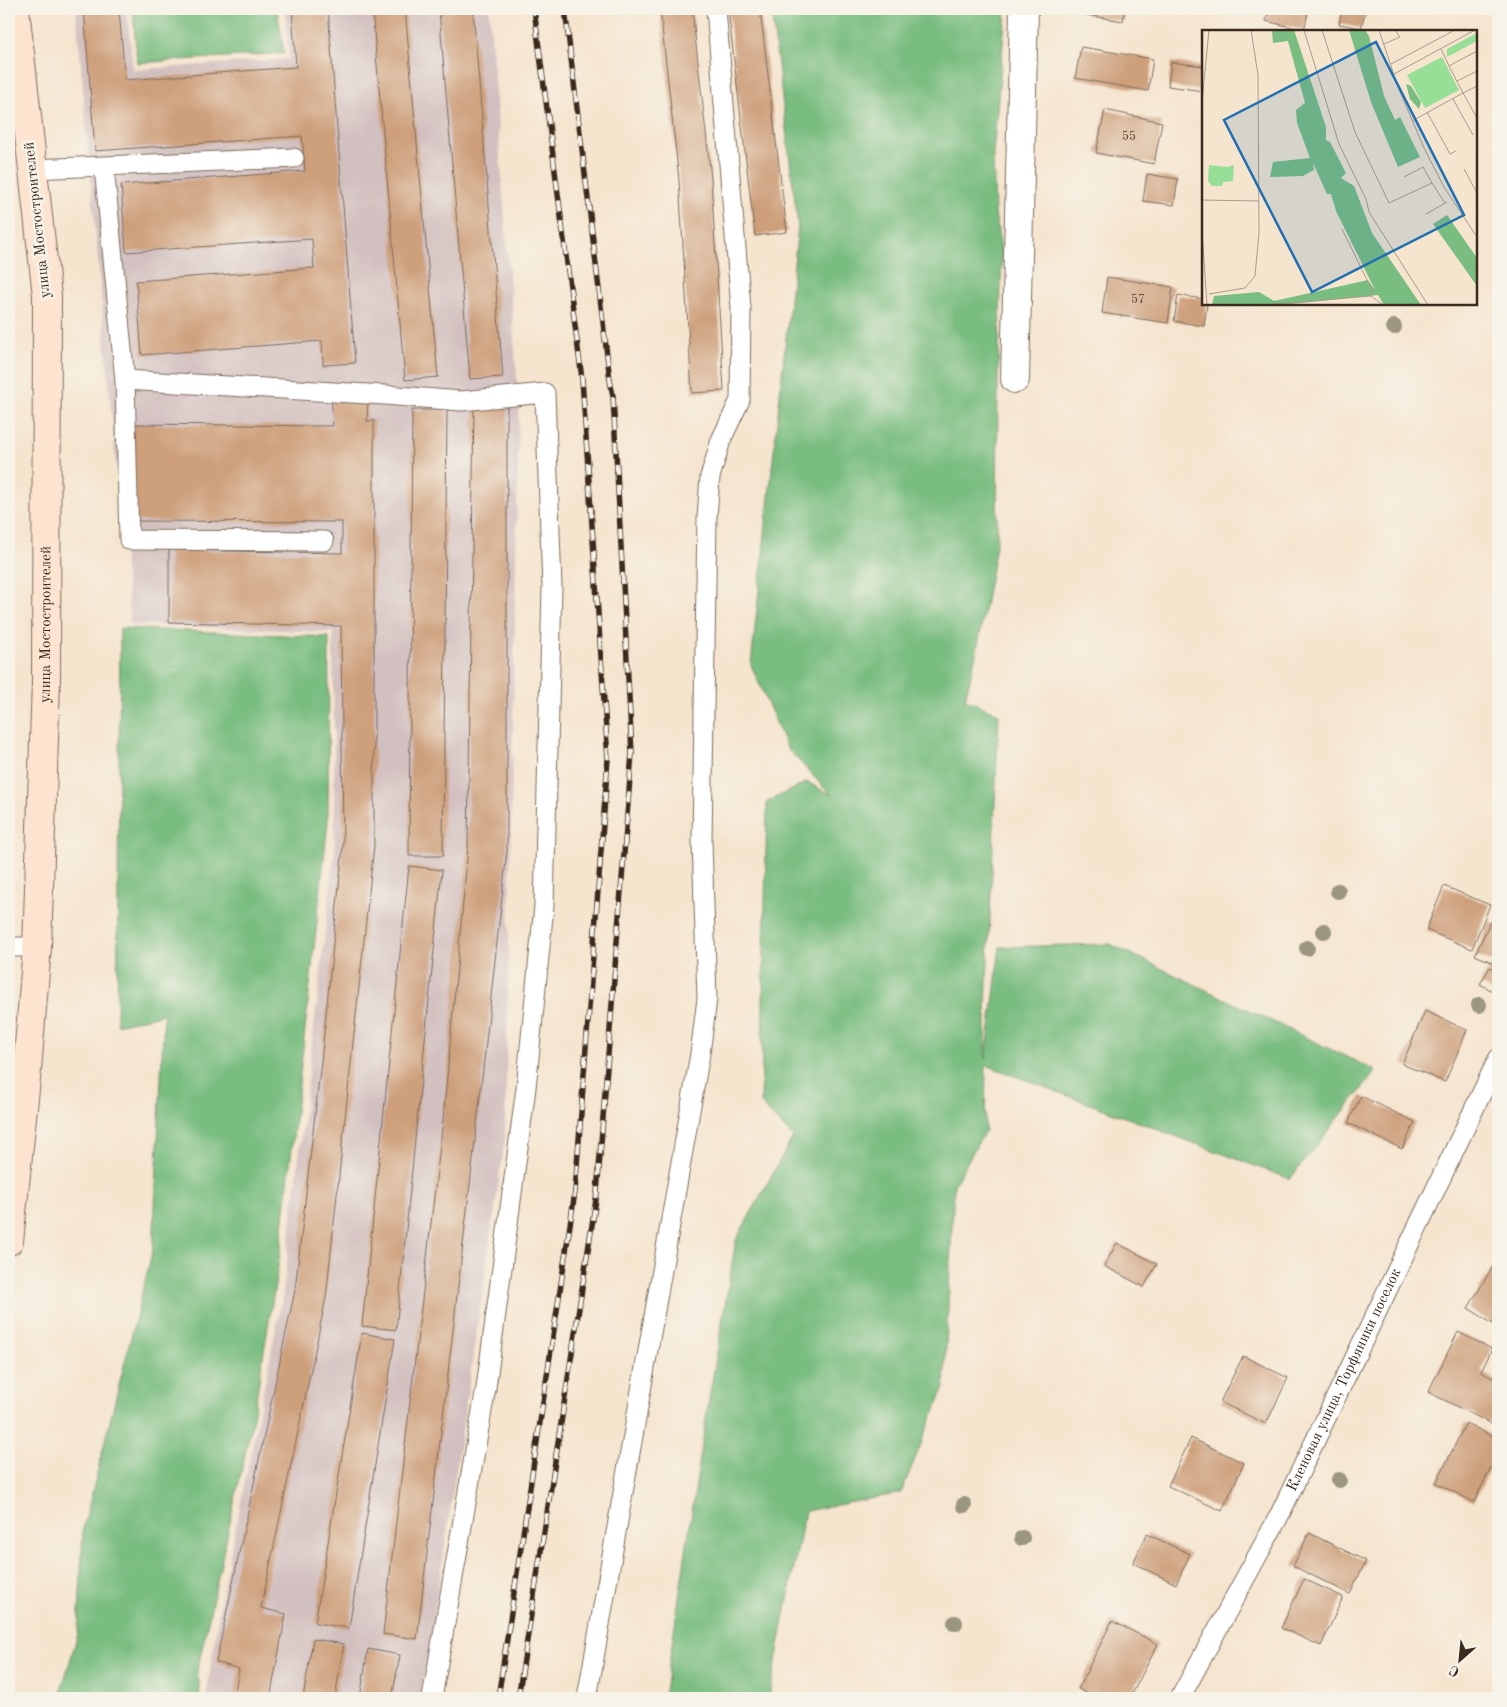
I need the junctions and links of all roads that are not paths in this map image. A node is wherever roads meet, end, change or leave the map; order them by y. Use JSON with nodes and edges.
{"nodes":[{"id":1,"x":15,"y":9,"type":"edge"},
{"id":2,"x":716,"y":9,"type":"edge"},
{"id":3,"x":1024,"y":9,"type":"edge"},
{"id":4,"x":294,"y":158,"type":"dead end"},
{"id":5,"x":104,"y":166,"type":"junction"},
{"id":6,"x":33,"y":168,"type":"junction"},
{"id":7,"x":1015,"y":379,"type":"dead end"},
{"id":8,"x":125,"y":380,"type":"junction"},
{"id":9,"x":324,"y":541,"type":"dead end"},
{"id":10,"x":36,"y":946,"type":"junction"},
{"id":11,"x":9,"y":947,"type":"edge"},
{"id":12,"x":1498,"y":1059,"type":"edge"},
{"id":13,"x":9,"y":1241,"type":"edge"},
{"id":14,"x":432,"y":1698,"type":"edge"},
{"id":15,"x":587,"y":1698,"type":"edge"},
{"id":16,"x":1180,"y":1698,"type":"edge"}],
"edges":[{"from":1,"to":6,"type":"main road","name":"улица Мостостроителей"},
{"from":2,"to":15,"type":"lane"},
{"from":3,"to":7,"type":"street"},
{"from":4,"to":5,"type":"lane"},
{"from":5,"to":6,"type":"lane"},
{"from":5,"to":8,"type":"lane"},
{"from":6,"to":10,"type":"main road","name":"улица Мостостроителей"},
{"from":8,"to":9,"type":"lane"},
{"from":8,"to":14,"type":"lane"},
{"from":10,"to":11,"type":"lane"},
{"from":10,"to":13,"type":"main road","name":"улица Мостостроителей"},
{"from":12,"to":16,"type":"lane","name":"Кленовая улица, Торфяники поселок"}]}
